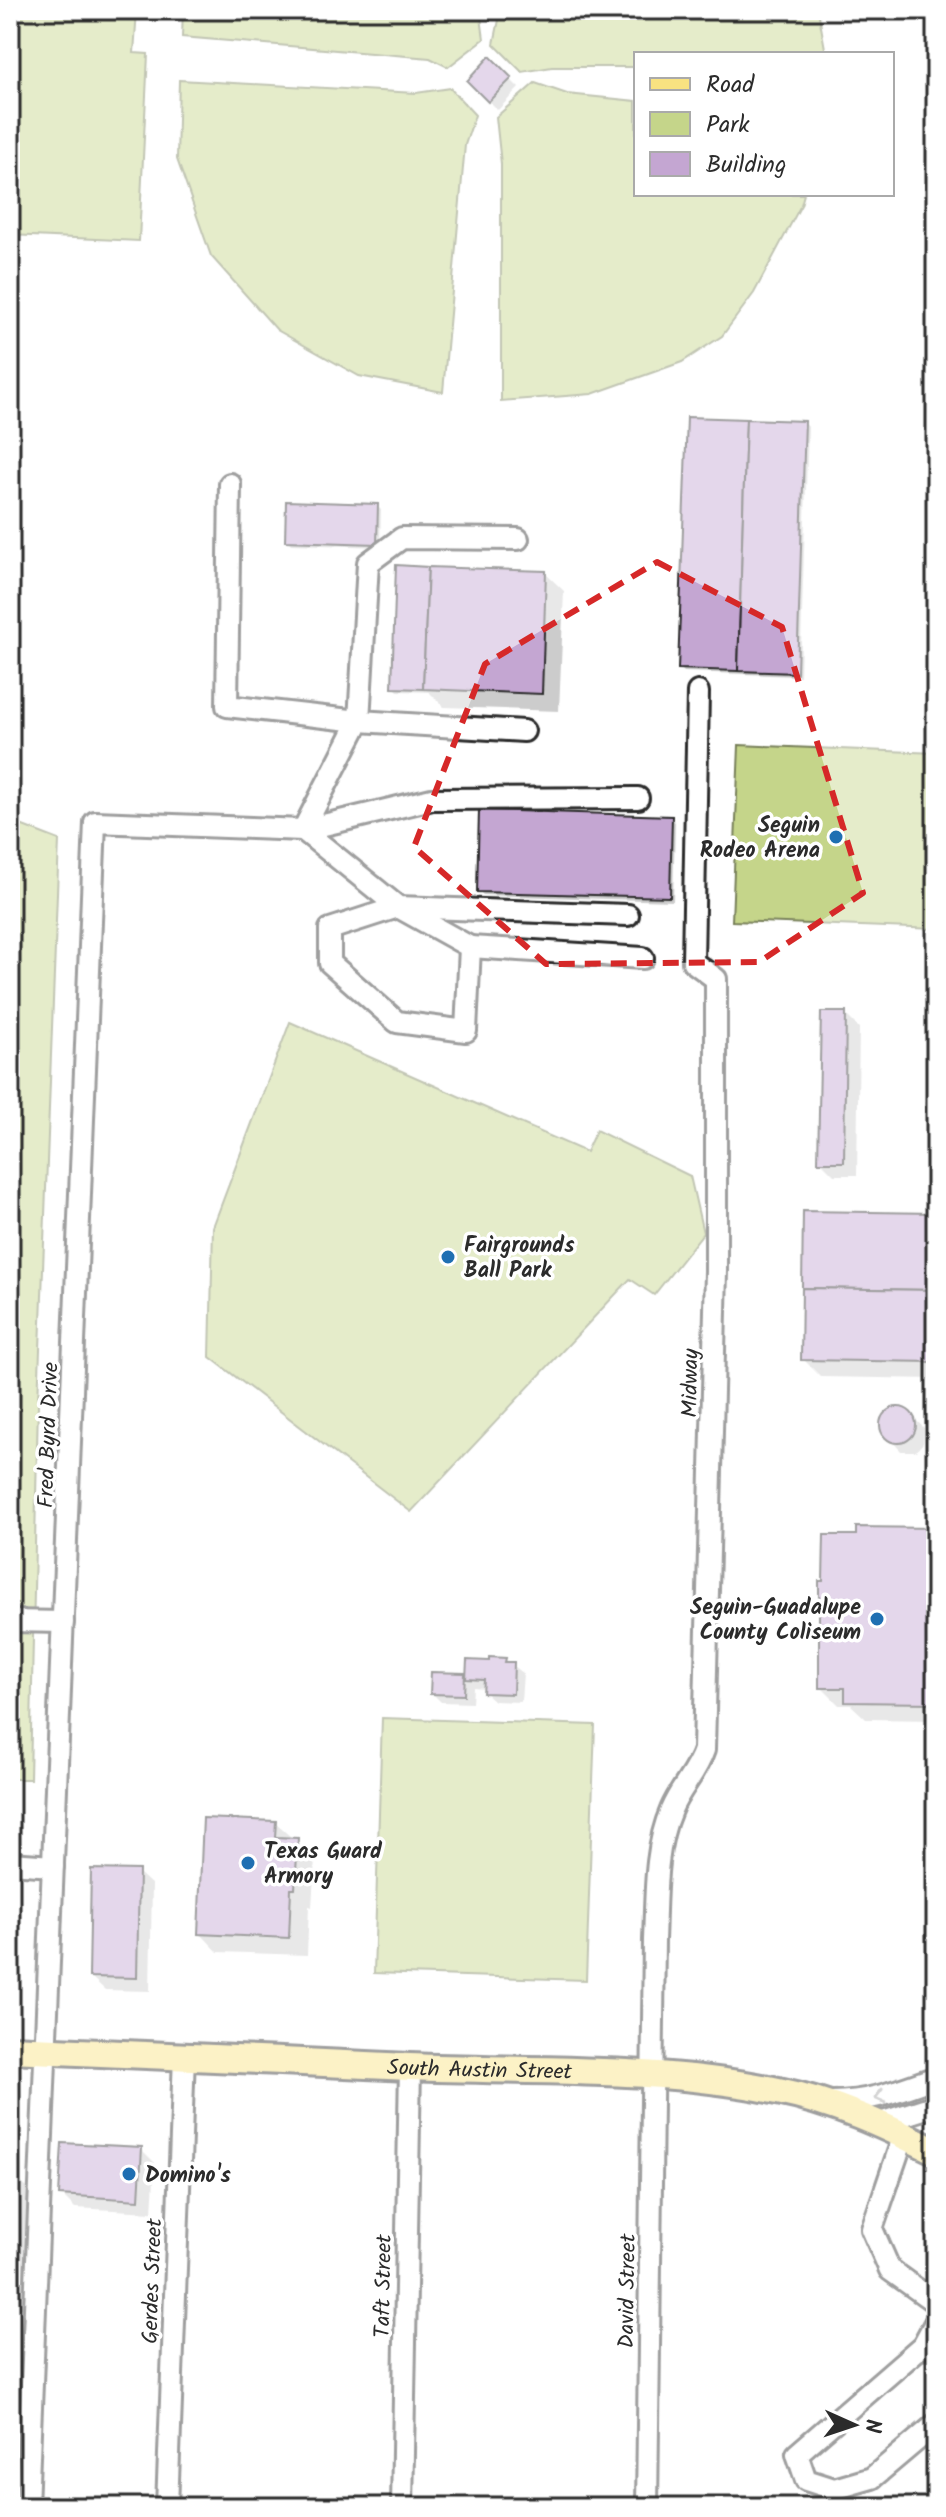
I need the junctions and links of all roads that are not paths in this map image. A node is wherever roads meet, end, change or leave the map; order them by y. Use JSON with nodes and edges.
{"nodes":[{"id":1,"x":230,"y":484,"type":"dead end"},
{"id":2,"x":518,"y":539,"type":"dead end"},
{"id":3,"x":698,"y":692,"type":"dead end"},
{"id":4,"x":359,"y":721,"type":"junction"},
{"id":5,"x":524,"y":731,"type":"dead end"},
{"id":6,"x":638,"y":798,"type":"dead end"},
{"id":7,"x":303,"y":830,"type":"junction"},
{"id":8,"x":398,"y":907,"type":"junction"},
{"id":9,"x":628,"y":915,"type":"dead end"},
{"id":10,"x":470,"y":947,"type":"junction"},
{"id":11,"x":643,"y":958,"type":"dead end"},
{"id":12,"x":10,"y":1621,"type":"edge"},
{"id":13,"x":63,"y":1622,"type":"junction"},
{"id":14,"x":10,"y":1863,"type":"edge"},
{"id":15,"x":53,"y":1866,"type":"junction"},
{"id":16,"x":10,"y":2049,"type":"edge"},
{"id":17,"x":45,"y":2050,"type":"junction"},
{"id":18,"x":184,"y":2056,"type":"junction"},
{"id":19,"x":410,"y":2067,"type":"junction"},
{"id":20,"x":653,"y":2076,"type":"junction"},
{"id":21,"x":936,"y":2077,"type":"edge"},
{"id":22,"x":821,"y":2102,"type":"junction"},
{"id":23,"x":936,"y":2105,"type":"edge"},
{"id":24,"x":880,"y":2123,"type":"junction"},
{"id":25,"x":904,"y":2135,"type":"junction"},
{"id":26,"x":936,"y":2151,"type":"edge"},
{"id":27,"x":936,"y":2303,"type":"edge"},
{"id":28,"x":936,"y":2321,"type":"edge"},
{"id":29,"x":929,"y":2350,"type":"edge"},
{"id":30,"x":936,"y":2424,"type":"edge"},
{"id":31,"x":27,"y":2507,"type":"edge"},
{"id":32,"x":167,"y":2507,"type":"edge"},
{"id":33,"x":402,"y":2507,"type":"edge"},
{"id":34,"x":647,"y":2507,"type":"edge"}],
"edges":[{"from":1,"to":4,"type":"street"},
{"from":2,"to":4,"type":"street"},
{"from":3,"to":20,"type":"street","name":"Midway"},
{"from":4,"to":5,"type":"street"},
{"from":4,"to":7,"type":"street"},
{"from":6,"to":7,"type":"street"},
{"from":7,"to":8,"type":"street"},
{"from":7,"to":13,"type":"street","name":"Fred Byrd Drive"},
{"from":8,"to":9,"type":"street"},
{"from":8,"to":10,"type":"street"},
{"from":8,"to":10,"type":"street"},
{"from":10,"to":11,"type":"street"},
{"from":12,"to":13,"type":"street"},
{"from":13,"to":15,"type":"street","name":"Fred Byrd Drive"},
{"from":14,"to":15,"type":"street"},
{"from":15,"to":17,"type":"street","name":"Fred Byrd Drive"},
{"from":16,"to":17,"type":"main road","name":"South Austin Street"},
{"from":17,"to":18,"type":"main road","name":"South Austin Street"},
{"from":17,"to":31,"type":"street","name":"Fred Byrd Drive"},
{"from":18,"to":19,"type":"main road","name":"South Austin Street"},
{"from":18,"to":32,"type":"street","name":"Gerdes Street"},
{"from":19,"to":20,"type":"main road","name":"South Austin Street"},
{"from":19,"to":33,"type":"street","name":"Taft Street"},
{"from":20,"to":22,"type":"main road","name":"South Austin Street"},
{"from":20,"to":34,"type":"street","name":"David Street"},
{"from":21,"to":22,"type":"street","one_way":true},
{"from":22,"to":24,"type":"main road","name":"South Austin Street"},
{"from":23,"to":24,"type":"street"},
{"from":24,"to":25,"type":"main road","name":"South Austin Street"},
{"from":25,"to":26,"type":"main road","name":"South Austin Street"},
{"from":25,"to":27,"type":"street"},
{"from":28,"to":29,"type":"street"},
{"from":29,"to":30,"type":"street"}]}
